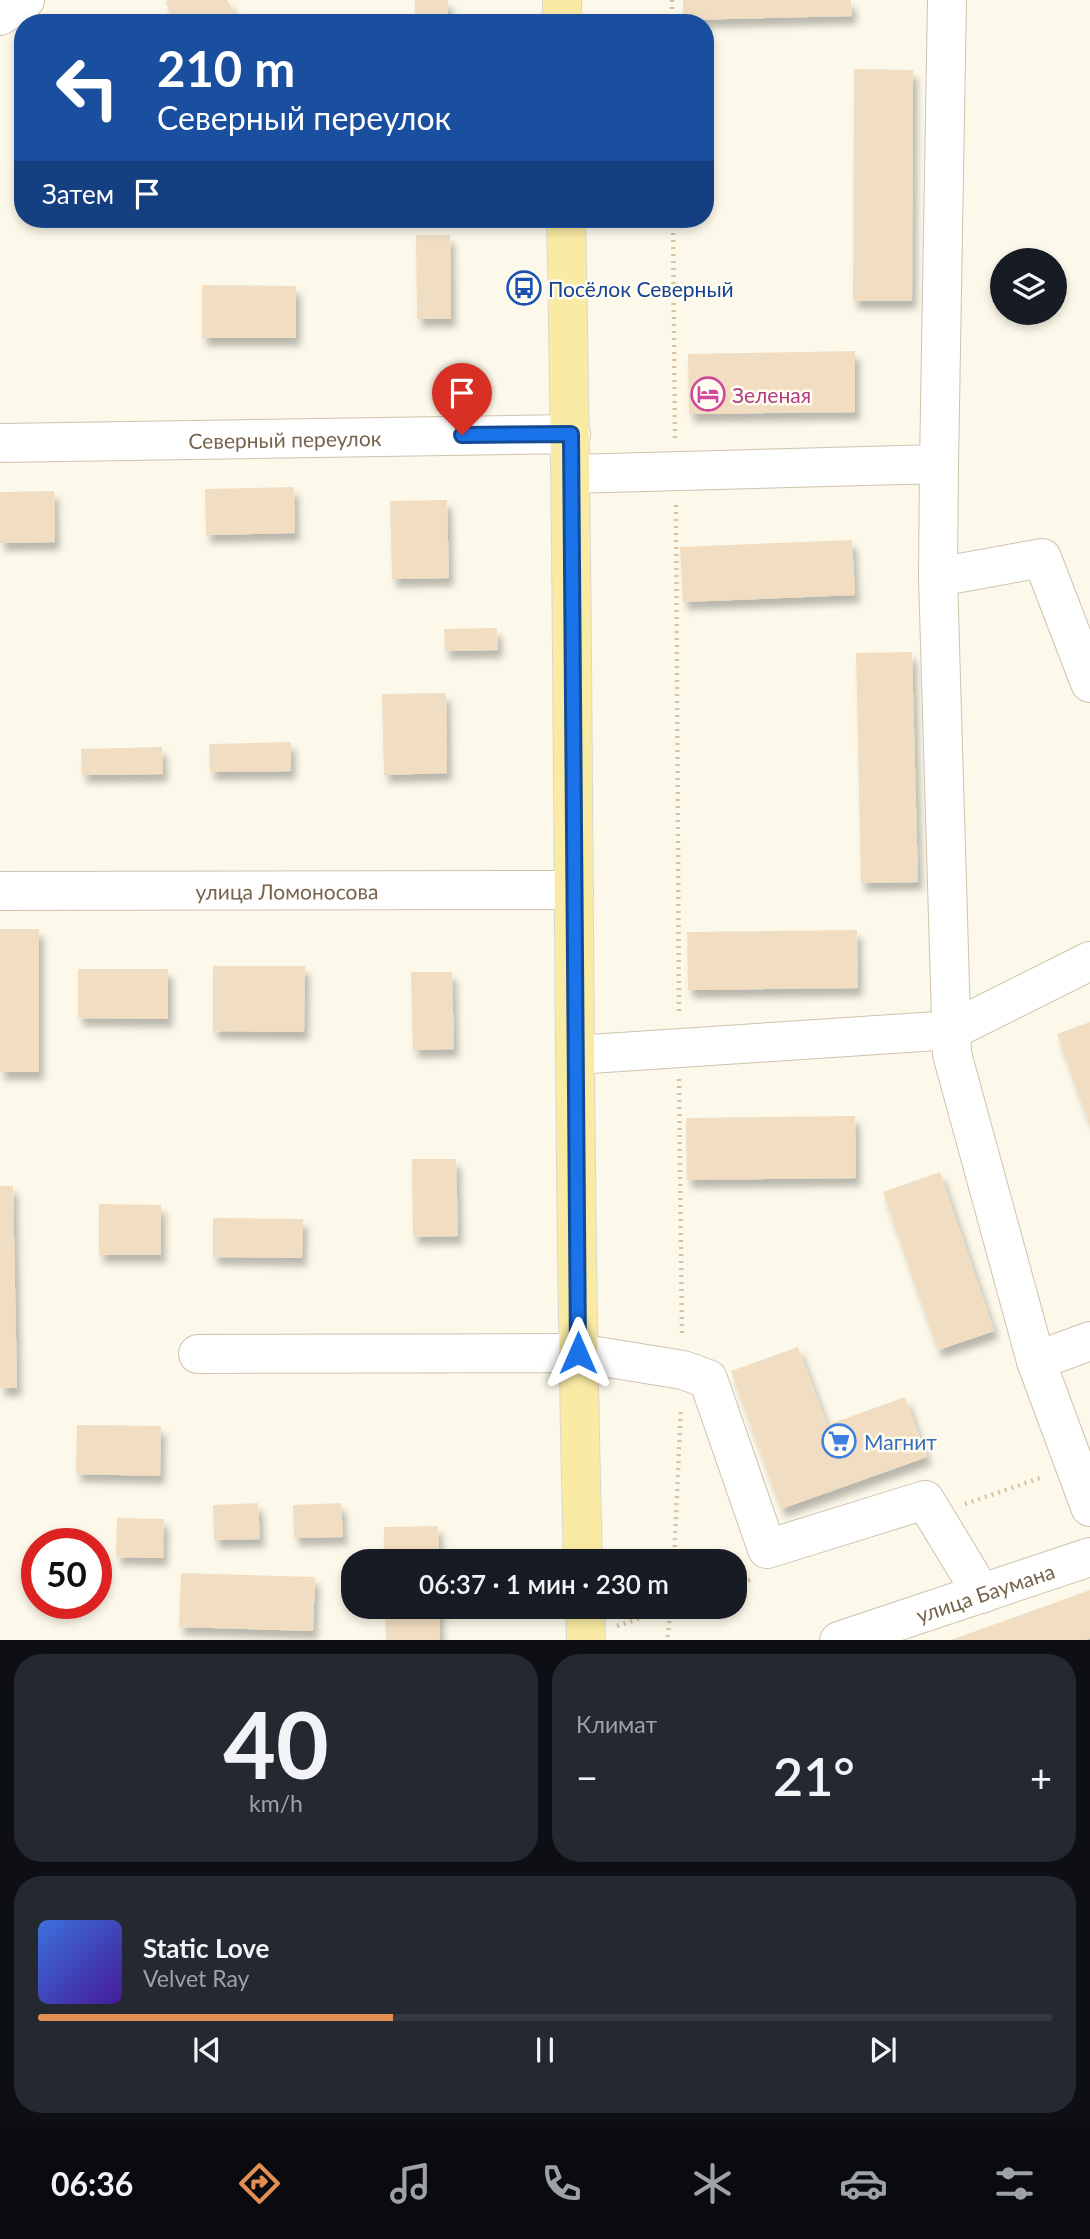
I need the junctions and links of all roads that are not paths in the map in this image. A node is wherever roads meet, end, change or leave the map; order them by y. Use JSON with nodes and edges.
{"nodes":[{"id":1,"x":25,"y":0,"type":"edge"},
{"id":2,"x":947,"y":0,"type":"edge"},
{"id":3,"x":0,"y":16,"type":"edge"},
{"id":4,"x":566,"y":228,"type":"edge"},
{"id":5,"x":571,"y":434,"type":"junction"},
{"id":6,"x":0,"y":443,"type":"edge"},
{"id":7,"x":939,"y":464,"type":"junction"},
{"id":8,"x":571,"y":474,"type":"junction"},
{"id":9,"x":938,"y":577,"type":"junction"},
{"id":10,"x":1090,"y":683,"type":"edge"},
{"id":11,"x":574,"y":890,"type":"junction"},
{"id":12,"x":0,"y":891,"type":"edge"},
{"id":13,"x":1090,"y":961,"type":"edge"},
{"id":14,"x":952,"y":1030,"type":"junction"},
{"id":15,"x":575,"y":1055,"type":"junction"},
{"id":16,"x":1090,"y":1341,"type":"edge"},
{"id":17,"x":578,"y":1353,"type":"junction"},
{"id":18,"x":198,"y":1354,"type":"dead end"},
{"id":19,"x":1036,"y":1361,"type":"junction"},
{"id":20,"x":1090,"y":1507,"type":"edge"},
{"id":21,"x":583,"y":1549,"type":"edge"},
{"id":22,"x":1090,"y":1557,"type":"edge"},
{"id":23,"x":982,"y":1594,"type":"junction"},
{"id":24,"x":839,"y":1640,"type":"edge"}],
"edges":[{"from":1,"to":3,"type":"street"},
{"from":2,"to":7,"type":"street"},
{"from":4,"to":5,"type":"main road"},
{"from":5,"to":6,"type":"street","name":"Северный переулок"},
{"from":5,"to":8,"type":"main road"},
{"from":7,"to":8,"type":"street"},
{"from":7,"to":9,"type":"street"},
{"from":8,"to":11,"type":"main road"},
{"from":9,"to":10,"type":"street"},
{"from":9,"to":14,"type":"street"},
{"from":11,"to":12,"type":"street","name":"улица Ломоносова"},
{"from":11,"to":15,"type":"main road"},
{"from":13,"to":14,"type":"street"},
{"from":14,"to":15,"type":"street"},
{"from":14,"to":19,"type":"street"},
{"from":15,"to":17,"type":"main road"},
{"from":16,"to":19,"type":"street"},
{"from":17,"to":18,"type":"street"},
{"from":17,"to":21,"type":"main road"},
{"from":17,"to":23,"type":"street"},
{"from":19,"to":20,"type":"street"},
{"from":22,"to":23,"type":"street","name":"улица Баумана"},
{"from":23,"to":24,"type":"street","name":"улица Баумана"}]}
